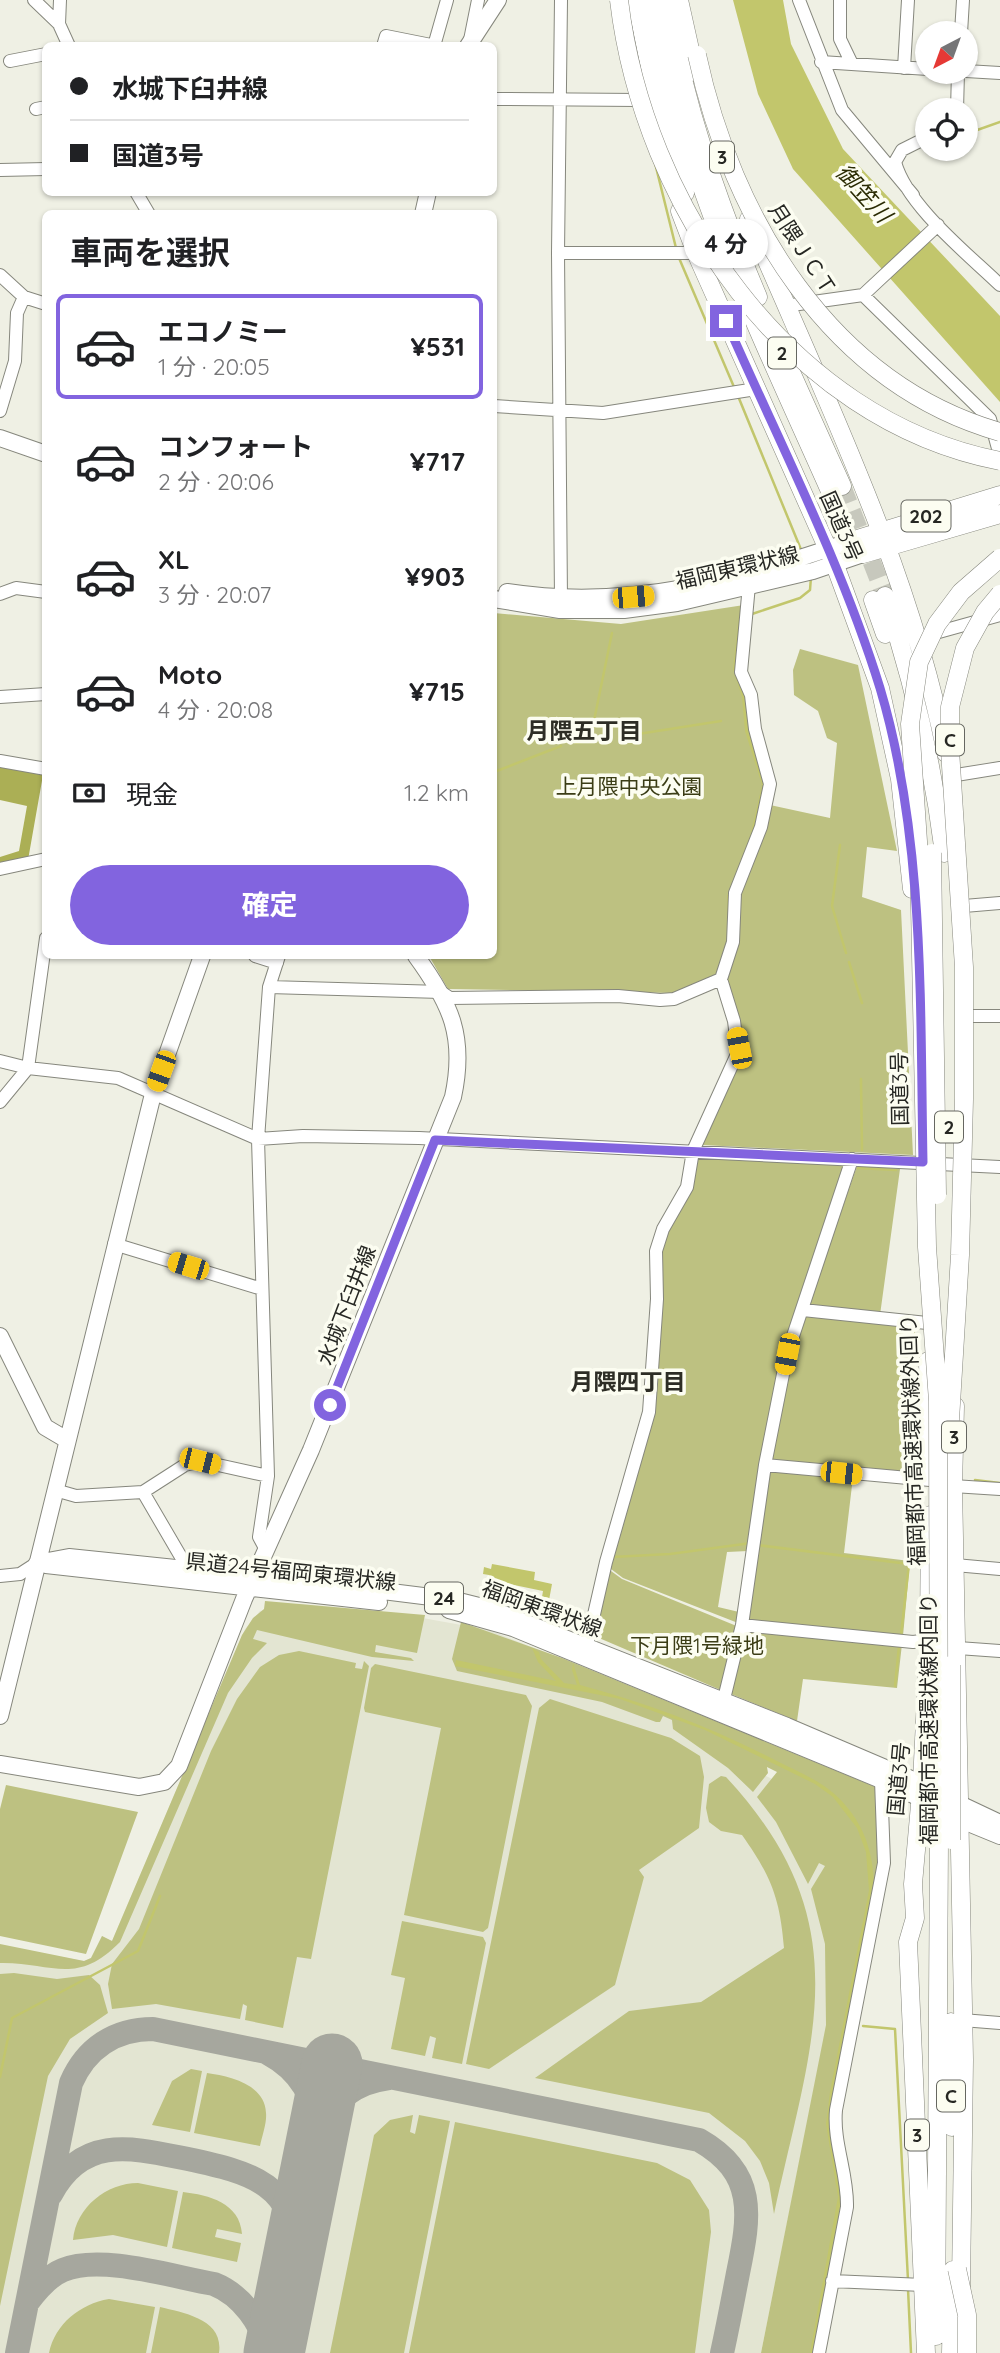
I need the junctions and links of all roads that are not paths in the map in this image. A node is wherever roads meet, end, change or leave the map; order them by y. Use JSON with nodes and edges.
{"nodes":[{"id":1,"x":34,"y":0,"type":"edge"},
{"id":2,"x":60,"y":0,"type":"edge"},
{"id":3,"x":447,"y":0,"type":"edge"},
{"id":4,"x":478,"y":0,"type":"edge"},
{"id":5,"x":498,"y":0,"type":"edge"},
{"id":6,"x":561,"y":0,"type":"edge"},
{"id":7,"x":622,"y":0,"type":"edge"},
{"id":8,"x":636,"y":0,"type":"edge"},
{"id":9,"x":654,"y":0,"type":"edge"},
{"id":10,"x":666,"y":0,"type":"edge"},
{"id":11,"x":679,"y":0,"type":"edge"},
{"id":12,"x":687,"y":0,"type":"edge"},
{"id":13,"x":799,"y":0,"type":"edge"},
{"id":14,"x":840,"y":0,"type":"edge"},
{"id":15,"x":908,"y":0,"type":"edge"},
{"id":16,"x":963,"y":0,"type":"edge"},
{"id":17,"x":962,"y":21,"type":"edge"},
{"id":18,"x":59,"y":24,"type":"junction"},
{"id":19,"x":67,"y":42,"type":"edge"},
{"id":20,"x":384,"y":42,"type":"edge"},
{"id":21,"x":418,"y":42,"type":"edge"},
{"id":22,"x":435,"y":42,"type":"edge"},
{"id":23,"x":469,"y":42,"type":"edge"},
{"id":24,"x":470,"y":42,"type":"edge"},
{"id":25,"x":42,"y":55,"type":"edge"},
{"id":26,"x":10,"y":61,"type":"dead end"},
{"id":27,"x":821,"y":62,"type":"junction"},
{"id":28,"x":852,"y":64,"type":"junction"},
{"id":29,"x":904,"y":68,"type":"junction"},
{"id":30,"x":915,"y":68,"type":"edge"},
{"id":31,"x":978,"y":71,"type":"edge"},
{"id":32,"x":1000,"y":72,"type":"edge"},
{"id":33,"x":497,"y":99,"type":"edge"},
{"id":34,"x":639,"y":100,"type":"junction"},
{"id":35,"x":558,"y":101,"type":"junction"},
{"id":36,"x":915,"y":144,"type":"edge"},
{"id":37,"x":42,"y":169,"type":"edge"},
{"id":38,"x":0,"y":170,"type":"edge"},
{"id":39,"x":913,"y":195,"type":"junction"},
{"id":40,"x":720,"y":220,"type":"junction"},
{"id":41,"x":935,"y":227,"type":"junction"},
{"id":42,"x":701,"y":252,"type":"junction"},
{"id":43,"x":558,"y":253,"type":"junction"},
{"id":44,"x":0,"y":275,"type":"edge"},
{"id":45,"x":1000,"y":285,"type":"edge"},
{"id":46,"x":863,"y":295,"type":"junction"},
{"id":47,"x":24,"y":297,"type":"junction"},
{"id":48,"x":42,"y":303,"type":"edge"},
{"id":49,"x":785,"y":306,"type":"junction"},
{"id":50,"x":756,"y":389,"type":"junction"},
{"id":51,"x":497,"y":406,"type":"edge"},
{"id":52,"x":561,"y":410,"type":"junction"},
{"id":53,"x":0,"y":411,"type":"edge"},
{"id":54,"x":772,"y":426,"type":"junction"},
{"id":55,"x":1000,"y":432,"type":"edge"},
{"id":56,"x":0,"y":438,"type":"edge"},
{"id":57,"x":0,"y":449,"type":"edge"},
{"id":58,"x":42,"y":453,"type":"edge"},
{"id":59,"x":1000,"y":459,"type":"edge"},
{"id":60,"x":42,"y":463,"type":"edge"},
{"id":61,"x":836,"y":489,"type":"tunnel mouth"},
{"id":62,"x":1000,"y":495,"type":"edge"},
{"id":63,"x":1000,"y":514,"type":"edge"},
{"id":64,"x":992,"y":527,"type":"edge"},
{"id":65,"x":930,"y":532,"type":"junction"},
{"id":66,"x":885,"y":538,"type":"junction"},
{"id":67,"x":858,"y":547,"type":"joint"},
{"id":68,"x":831,"y":557,"type":"junction"},
{"id":69,"x":1000,"y":558,"type":"edge"},
{"id":70,"x":749,"y":585,"type":"junction"},
{"id":71,"x":497,"y":589,"type":"edge"},
{"id":72,"x":42,"y":591,"type":"edge"},
{"id":73,"x":0,"y":594,"type":"edge"},
{"id":74,"x":1000,"y":594,"type":"edge"},
{"id":75,"x":879,"y":598,"type":"tunnel mouth"},
{"id":76,"x":561,"y":599,"type":"junction"},
{"id":77,"x":497,"y":600,"type":"edge"},
{"id":78,"x":1000,"y":615,"type":"edge"},
{"id":79,"x":918,"y":638,"type":"junction"},
{"id":80,"x":42,"y":694,"type":"edge"},
{"id":81,"x":0,"y":697,"type":"edge"},
{"id":82,"x":0,"y":761,"type":"edge"},
{"id":83,"x":42,"y":768,"type":"edge"},
{"id":84,"x":1000,"y":768,"type":"edge"},
{"id":85,"x":950,"y":776,"type":"junction"},
{"id":86,"x":42,"y":860,"type":"edge"},
{"id":87,"x":0,"y":869,"type":"edge"},
{"id":88,"x":1000,"y":903,"type":"edge"},
{"id":89,"x":964,"y":906,"type":"junction"},
{"id":90,"x":43,"y":959,"type":"edge"},
{"id":91,"x":201,"y":959,"type":"edge"},
{"id":92,"x":278,"y":959,"type":"edge"},
{"id":93,"x":418,"y":959,"type":"edge"},
{"id":94,"x":721,"y":979,"type":"junction"},
{"id":95,"x":268,"y":987,"type":"junction"},
{"id":96,"x":441,"y":992,"type":"junction"},
{"id":97,"x":965,"y":1016,"type":"junction"},
{"id":98,"x":1000,"y":1016,"type":"edge"},
{"id":99,"x":0,"y":1061,"type":"edge"},
{"id":100,"x":28,"y":1068,"type":"junction"},
{"id":101,"x":153,"y":1094,"type":"junction"},
{"id":102,"x":0,"y":1102,"type":"edge"},
{"id":103,"x":258,"y":1139,"type":"junction"},
{"id":104,"x":435,"y":1140,"type":"junction"},
{"id":105,"x":693,"y":1150,"type":"junction"},
{"id":106,"x":852,"y":1159,"type":"junction"},
{"id":107,"x":923,"y":1162,"type":"junction"},
{"id":108,"x":962,"y":1167,"type":"junction"},
{"id":109,"x":1000,"y":1167,"type":"edge"},
{"id":110,"x":114,"y":1244,"type":"junction"},
{"id":111,"x":262,"y":1289,"type":"junction"},
{"id":112,"x":803,"y":1310,"type":"junction"},
{"id":113,"x":927,"y":1323,"type":"junction"},
{"id":114,"x":0,"y":1335,"type":"edge"},
{"id":115,"x":944,"y":1401,"type":"junction"},
{"id":116,"x":66,"y":1440,"type":"junction"},
{"id":117,"x":765,"y":1465,"type":"junction"},
{"id":118,"x":268,"y":1476,"type":"junction"},
{"id":119,"x":930,"y":1480,"type":"junction"},
{"id":120,"x":953,"y":1486,"type":"junction"},
{"id":121,"x":1000,"y":1489,"type":"edge"},
{"id":122,"x":55,"y":1490,"type":"junction"},
{"id":123,"x":143,"y":1492,"type":"junction"},
{"id":124,"x":266,"y":1550,"type":"junction"},
{"id":125,"x":37,"y":1563,"type":"junction"},
{"id":126,"x":955,"y":1565,"type":"junction"},
{"id":127,"x":188,"y":1569,"type":"junction"},
{"id":128,"x":1000,"y":1569,"type":"edge"},
{"id":129,"x":0,"y":1576,"type":"edge"},
{"id":130,"x":252,"y":1582,"type":"junction"},
{"id":131,"x":742,"y":1625,"type":"junction"},
{"id":132,"x":929,"y":1640,"type":"junction"},
{"id":133,"x":587,"y":1645,"type":"junction"},
{"id":134,"x":958,"y":1648,"type":"junction"},
{"id":135,"x":1000,"y":1651,"type":"edge"},
{"id":136,"x":723,"y":1703,"type":"junction"},
{"id":137,"x":0,"y":1716,"type":"edge"},
{"id":138,"x":0,"y":1764,"type":"edge"},
{"id":139,"x":881,"y":1780,"type":"junction"},
{"id":140,"x":920,"y":1790,"type":"junction"},
{"id":141,"x":958,"y":1809,"type":"junction"},
{"id":142,"x":1000,"y":1823,"type":"edge"},
{"id":143,"x":1000,"y":1836,"type":"edge"},
{"id":144,"x":960,"y":1874,"type":"junction"},
{"id":145,"x":915,"y":1918,"type":"junction"},
{"id":146,"x":962,"y":2020,"type":"junction"},
{"id":147,"x":1000,"y":2023,"type":"edge"},
{"id":148,"x":832,"y":2281,"type":"junction"},
{"id":149,"x":923,"y":2284,"type":"junction"},
{"id":150,"x":819,"y":2353,"type":"edge"},
{"id":151,"x":928,"y":2353,"type":"edge"},
{"id":152,"x":936,"y":2353,"type":"edge"},
{"id":153,"x":951,"y":2353,"type":"edge"},
{"id":154,"x":964,"y":2353,"type":"edge"}],
"edges":[{"from":1,"to":18,"type":"street"},
{"from":2,"to":18,"type":"street"},
{"from":3,"to":22,"type":"street"},
{"from":4,"to":23,"type":"street"},
{"from":5,"to":24,"type":"main road"},
{"from":6,"to":35,"type":"street"},
{"from":7,"to":34,"type":"highway","name":"国道3号","number":"3"},
{"from":7,"to":59,"type":"highway","bridge":true},
{"from":8,"to":42,"type":"highway","bridge":true},
{"from":9,"to":40,"type":"highway","number":"2"},
{"from":10,"to":40,"type":"highway","number":"2"},
{"from":11,"to":49,"type":"highway","name":"国道3号","number":"3"},
{"from":12,"to":55,"type":"highway","name":"月隈ＪＣＴ","bridge":true},
{"from":13,"to":27,"type":"street"},
{"from":14,"to":28,"type":"street"},
{"from":15,"to":29,"type":"street"},
{"from":16,"to":17,"type":"street"},
{"from":18,"to":19,"type":"street"},
{"from":20,"to":21,"type":"street"},
{"from":25,"to":26,"type":"street"},
{"from":27,"to":28,"type":"street"},
{"from":27,"to":39,"type":"street"},
{"from":28,"to":29,"type":"street"},
{"from":29,"to":30,"type":"street"},
{"from":31,"to":32,"type":"street"},
{"from":33,"to":35,"type":"street"},
{"from":34,"to":35,"type":"street"},
{"from":34,"to":42,"type":"highway","name":"国道3号","number":"3"},
{"from":35,"to":43,"type":"street"},
{"from":36,"to":39,"type":"street"},
{"from":37,"to":38,"type":"street"},
{"from":39,"to":41,"type":"street"},
{"from":40,"to":61,"type":"highway","number":"2"},
{"from":41,"to":45,"type":"street"},
{"from":41,"to":46,"type":"street"},
{"from":42,"to":43,"type":"street"},
{"from":42,"to":50,"type":"highway","name":"国道3号","number":"3"},
{"from":42,"to":54,"type":"highway"},
{"from":43,"to":52,"type":"street"},
{"from":44,"to":47,"type":"street"},
{"from":46,"to":49,"type":"street"},
{"from":46,"to":59,"type":"street"},
{"from":47,"to":48,"type":"street"},
{"from":47,"to":53,"type":"street"},
{"from":49,"to":66,"type":"highway","name":"国道3号","number":"3"},
{"from":50,"to":52,"type":"street"},
{"from":50,"to":54,"type":"highway","name":"国道3号","number":"3"},
{"from":51,"to":52,"type":"street"},
{"from":52,"to":76,"type":"street"},
{"from":54,"to":68,"type":"highway","name":"国道3号","number":"3"},
{"from":56,"to":58,"type":"main road"},
{"from":57,"to":60,"type":"main road"},
{"from":62,"to":66,"type":"highway","number":"202"},
{"from":63,"to":65,"type":"highway","number":"202"},
{"from":64,"to":65,"type":"highway"},
{"from":65,"to":66,"type":"highway","number":"202"},
{"from":66,"to":67,"type":"highway","number":"202"},
{"from":66,"to":79,"type":"highway","name":"国道3号","number":"3"},
{"from":67,"to":68,"type":"main road","name":"福岡東環状線"},
{"from":68,"to":70,"type":"main road","name":"福岡東環状線"},
{"from":68,"to":76,"type":"main road","name":"福岡東環状線"},
{"from":68,"to":107,"type":"highway","name":"国道3号","number":"3"},
{"from":69,"to":115,"type":"highway","name":"福岡都市高速環状線外回り","number":"C","bridge":true},
{"from":70,"to":77,"type":"main road","name":"福岡東環状線"},
{"from":70,"to":94,"type":"street"},
{"from":71,"to":76,"type":"main road","name":"福岡東環状線"},
{"from":72,"to":73,"type":"street"},
{"from":74,"to":115,"type":"highway","name":"福岡都市高速環状線内回り","number":"C","bridge":true},
{"from":75,"to":115,"type":"highway","number":"2","bridge":true},
{"from":78,"to":79,"type":"street"},
{"from":79,"to":85,"type":"highway","name":"国道3号","number":"3"},
{"from":80,"to":81,"type":"street"},
{"from":82,"to":83,"type":"street"},
{"from":84,"to":85,"type":"street"},
{"from":85,"to":89,"type":"highway","name":"国道3号","number":"3"},
{"from":86,"to":87,"type":"street"},
{"from":88,"to":89,"type":"street"},
{"from":89,"to":97,"type":"highway","name":"国道3号","number":"3"},
{"from":90,"to":100,"type":"street"},
{"from":91,"to":101,"type":"main road"},
{"from":92,"to":95,"type":"street"},
{"from":93,"to":96,"type":"main road","name":"水城下臼井線"},
{"from":94,"to":96,"type":"street"},
{"from":94,"to":105,"type":"street"},
{"from":95,"to":96,"type":"street"},
{"from":95,"to":103,"type":"street"},
{"from":96,"to":104,"type":"main road","name":"水城下臼井線"},
{"from":97,"to":98,"type":"street"},
{"from":97,"to":108,"type":"highway","name":"国道3号","number":"3"},
{"from":99,"to":100,"type":"street"},
{"from":100,"to":101,"type":"street"},
{"from":100,"to":102,"type":"street"},
{"from":101,"to":103,"type":"street"},
{"from":101,"to":110,"type":"main road"},
{"from":103,"to":104,"type":"street"},
{"from":103,"to":111,"type":"street"},
{"from":104,"to":105,"type":"street"},
{"from":104,"to":124,"type":"main road","name":"水城下臼井線"},
{"from":105,"to":106,"type":"street"},
{"from":105,"to":133,"type":"street"},
{"from":106,"to":107,"type":"street"},
{"from":106,"to":112,"type":"street"},
{"from":107,"to":108,"type":"street"},
{"from":107,"to":113,"type":"highway","name":"国道3号","number":"3"},
{"from":108,"to":109,"type":"street"},
{"from":108,"to":120,"type":"highway","name":"国道3号","number":"3"},
{"from":110,"to":111,"type":"street"},
{"from":110,"to":116,"type":"main road"},
{"from":111,"to":118,"type":"street"},
{"from":112,"to":113,"type":"street"},
{"from":112,"to":117,"type":"street"},
{"from":113,"to":119,"type":"highway","name":"国道3号","number":"3"},
{"from":114,"to":116,"type":"main road"},
{"from":115,"to":141,"type":"highway","name":"福岡都市高速環状線内回り","number":"C","bridge":true},
{"from":115,"to":152,"type":"highway","name":"福岡都市高速環状線外回り","number":"C","bridge":true},
{"from":116,"to":122,"type":"main road"},
{"from":117,"to":119,"type":"street"},
{"from":117,"to":131,"type":"street"},
{"from":118,"to":123,"type":"street"},
{"from":118,"to":124,"type":"street"},
{"from":119,"to":132,"type":"highway","name":"国道3号","number":"3"},
{"from":120,"to":121,"type":"street"},
{"from":120,"to":126,"type":"highway","name":"国道3号","number":"3"},
{"from":122,"to":123,"type":"street"},
{"from":122,"to":125,"type":"main road"},
{"from":123,"to":127,"type":"street"},
{"from":124,"to":130,"type":"main road","name":"水城下臼井線"},
{"from":125,"to":127,"type":"main road","name":"福岡東環状線","number":"24"},
{"from":125,"to":129,"type":"street","name":"福岡東環状線"},
{"from":125,"to":130,"type":"main road","name":"県道24号福岡東環状線","number":"24"},
{"from":125,"to":137,"type":"main road"},
{"from":126,"to":128,"type":"street"},
{"from":126,"to":134,"type":"highway","name":"国道3号","number":"3"},
{"from":127,"to":130,"type":"main road","name":"福岡東環状線","number":"24"},
{"from":130,"to":133,"type":"main road","name":"福岡東環状線","number":"24"},
{"from":130,"to":138,"type":"main road","name":"水城下臼井線"},
{"from":130,"to":139,"type":"main road","name":"県道24号福岡東環状線","number":"24"},
{"from":131,"to":132,"type":"street"},
{"from":131,"to":136,"type":"street"},
{"from":132,"to":140,"type":"highway","name":"国道3号","number":"3"},
{"from":133,"to":136,"type":"main road","name":"福岡東環状線","number":"24"},
{"from":134,"to":135,"type":"street"},
{"from":134,"to":141,"type":"highway","name":"国道3号","number":"3"},
{"from":136,"to":140,"type":"main road","name":"福岡東環状線","number":"24"},
{"from":139,"to":140,"type":"main road","name":"県道24号福岡東環状線","number":"24"},
{"from":139,"to":148,"type":"street"},
{"from":140,"to":141,"type":"main road","name":"福岡東環状線","number":"24"},
{"from":140,"to":145,"type":"highway","name":"国道3号","number":"3"},
{"from":141,"to":142,"type":"main road","name":"福岡東環状線","number":"24"},
{"from":141,"to":143,"type":"main road","number":"24"},
{"from":141,"to":144,"type":"highway","name":"国道3号","number":"3"},
{"from":141,"to":153,"type":"highway","name":"福岡都市高速環状線内回り","number":"C","bridge":true},
{"from":144,"to":146,"type":"highway","name":"国道3号","number":"3"},
{"from":144,"to":154,"type":"highway","number":"3","bridge":true},
{"from":145,"to":149,"type":"highway","name":"国道3号","number":"3"},
{"from":145,"to":151,"type":"highway","number":"3"},
{"from":146,"to":147,"type":"street"},
{"from":146,"to":154,"type":"highway","name":"国道3号","number":"3"},
{"from":148,"to":149,"type":"street"},
{"from":148,"to":150,"type":"street"},
{"from":149,"to":151,"type":"highway","name":"国道3号","number":"3"}]}
